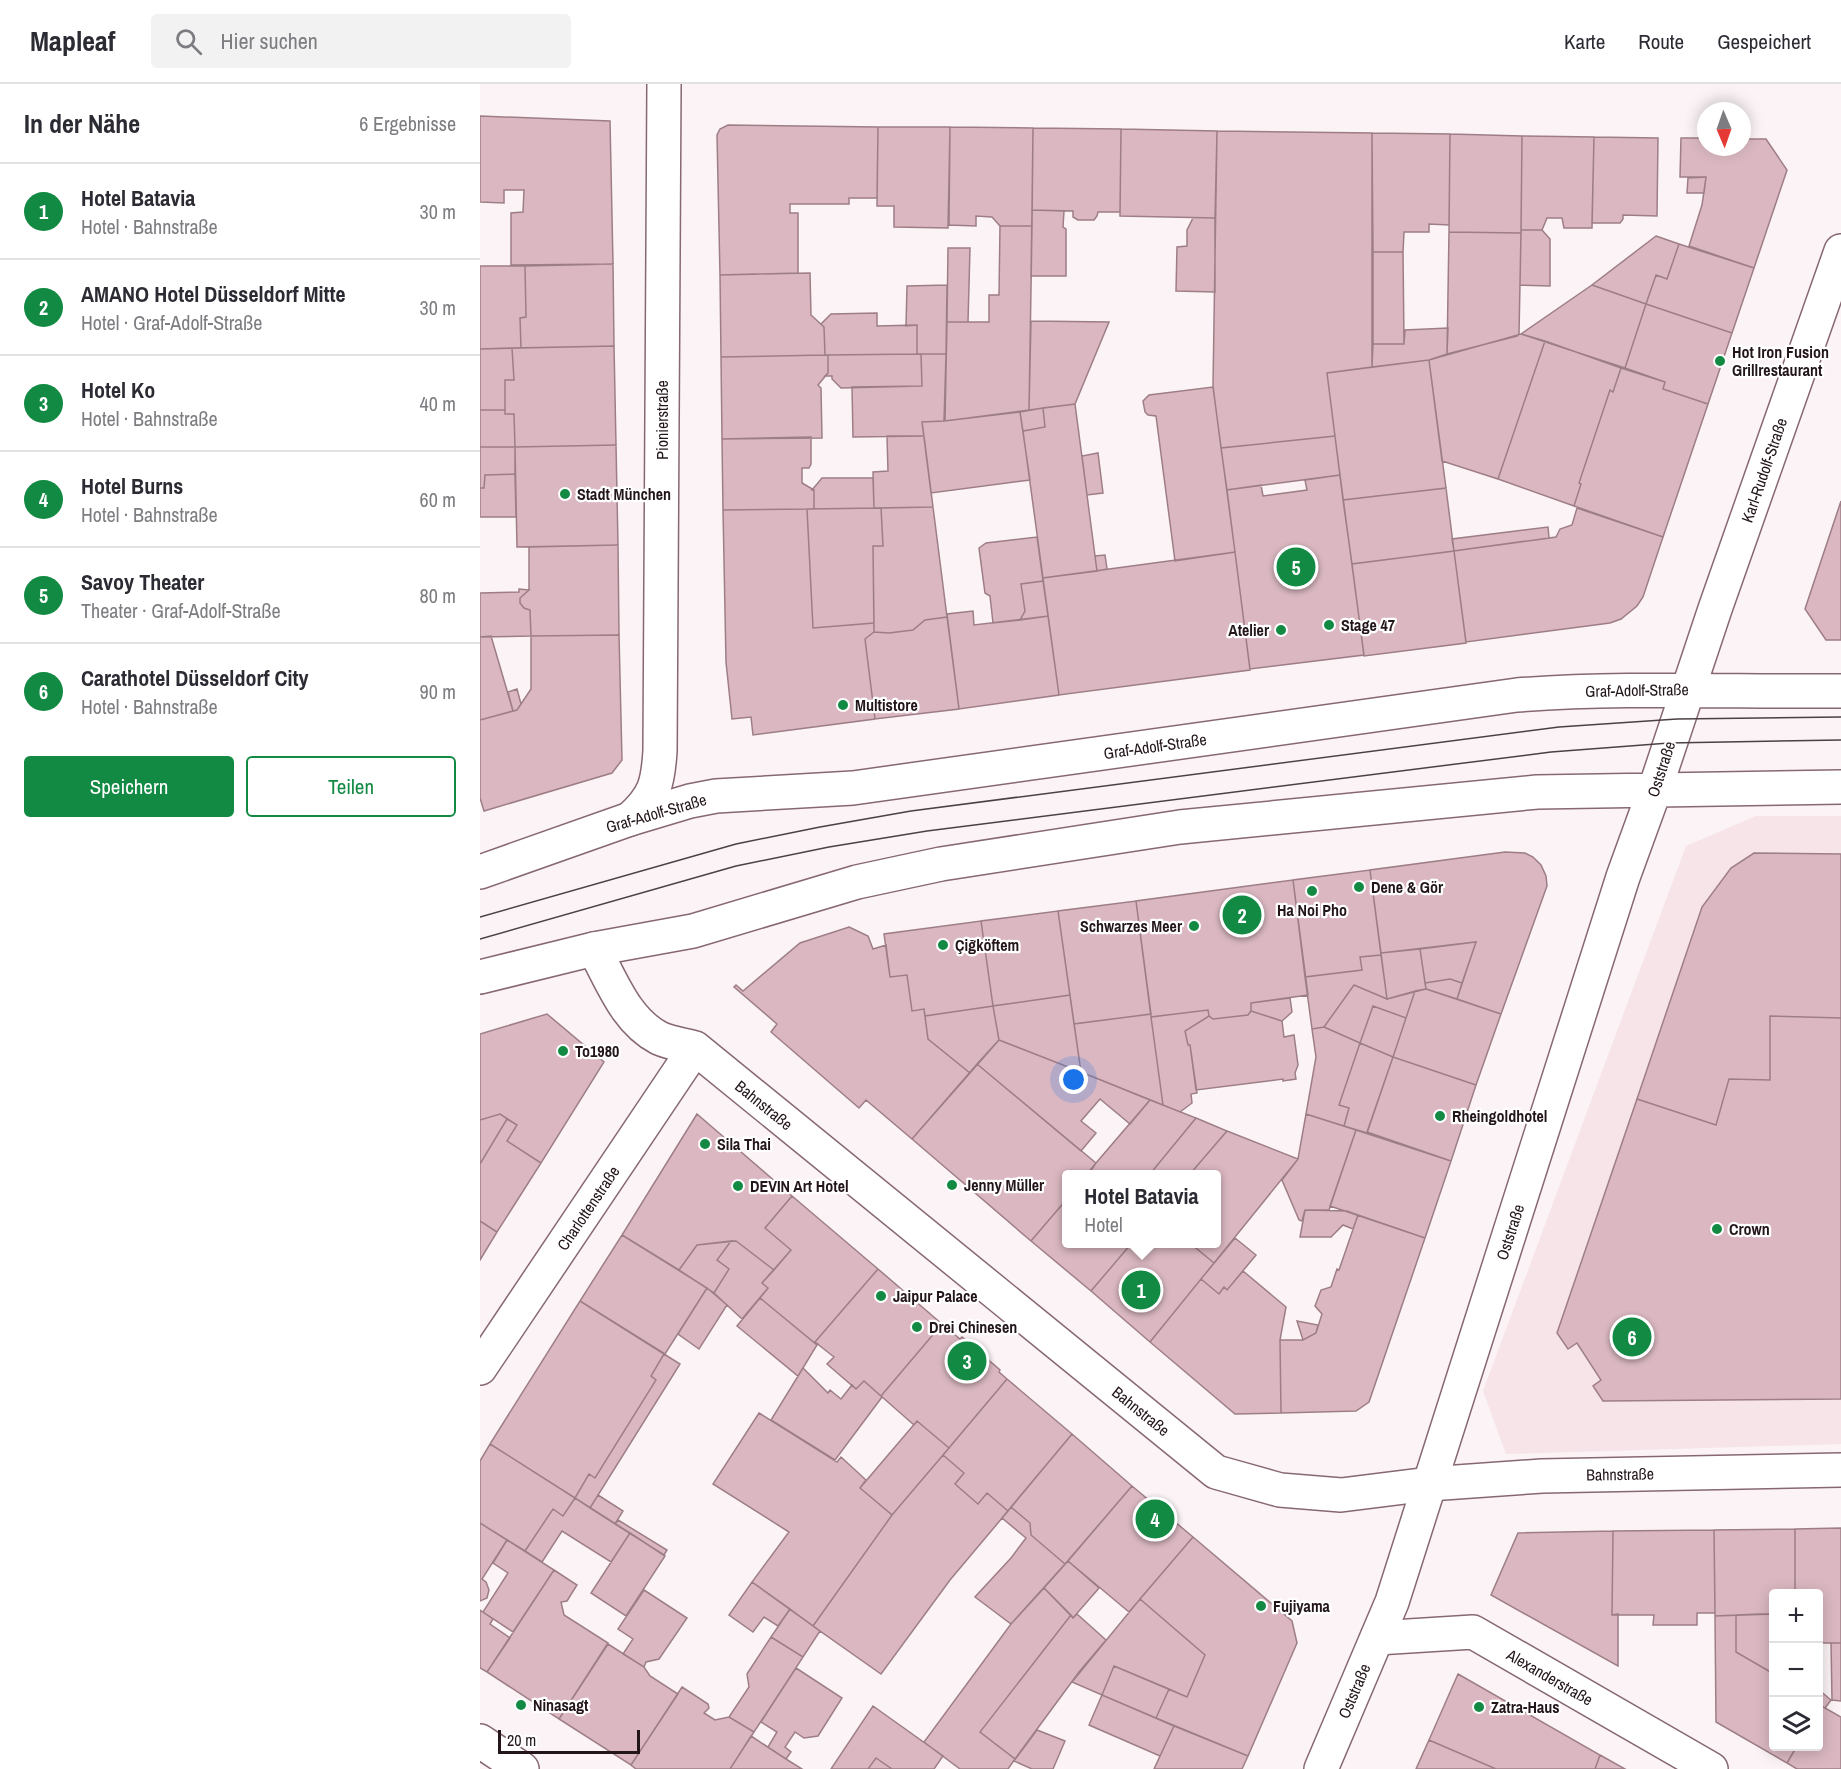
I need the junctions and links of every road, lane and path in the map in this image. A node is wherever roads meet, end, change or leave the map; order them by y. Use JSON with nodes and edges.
{"nodes":[{"id":1,"x":664,"y":84,"type":"edge"},
{"id":2,"x":1841,"y":251,"type":"edge"},
{"id":3,"x":1687,"y":689,"type":"junction"},
{"id":4,"x":1841,"y":691,"type":"edge"},
{"id":5,"x":1841,"y":787,"type":"edge"},
{"id":6,"x":1655,"y":789,"type":"junction"},
{"id":7,"x":630,"y":819,"type":"junction"},
{"id":8,"x":480,"y":872,"type":"edge"},
{"id":9,"x":594,"y":949,"type":"junction"},
{"id":10,"x":480,"y":977,"type":"edge"},
{"id":11,"x":695,"y":1048,"type":"junction"},
{"id":12,"x":480,"y":1368,"type":"edge"},
{"id":13,"x":1841,"y":1470,"type":"edge"},
{"id":14,"x":1429,"y":1484,"type":"junction"},
{"id":15,"x":1377,"y":1638,"type":"junction"},
{"id":16,"x":480,"y":1742,"type":"edge"},
{"id":17,"x":522,"y":1769,"type":"edge"},
{"id":18,"x":1321,"y":1769,"type":"edge"},
{"id":19,"x":1711,"y":1769,"type":"edge"}],
"edges":[{"from":1,"to":7,"type":"main road","name":"Pionierstraße"},
{"from":2,"to":3,"type":"main road","name":"Karl-Rudolf-Straße"},
{"from":3,"to":4,"type":"main road","name":"Graf-Adolf-Straße"},
{"from":3,"to":6,"type":"main road","name":"Oststraße"},
{"from":3,"to":7,"type":"main road","name":"Graf-Adolf-Straße"},
{"from":5,"to":6,"type":"main road"},
{"from":6,"to":9,"type":"main road"},
{"from":6,"to":14,"type":"main road","name":"Oststraße"},
{"from":7,"to":8,"type":"main road","name":"Graf-Adolf-Straße"},
{"from":9,"to":10,"type":"main road"},
{"from":9,"to":11,"type":"main road","name":"Bahnstraße"},
{"from":11,"to":12,"type":"main road","name":"Charlottenstraße"},
{"from":11,"to":14,"type":"main road","name":"Bahnstraße"},
{"from":13,"to":14,"type":"main road","name":"Bahnstraße"},
{"from":14,"to":15,"type":"main road","name":"Oststraße"},
{"from":15,"to":18,"type":"main road","name":"Oststraße"},
{"from":15,"to":19,"type":"main road","name":"Alexanderstraße"},
{"from":16,"to":17,"type":"main road"}]}
